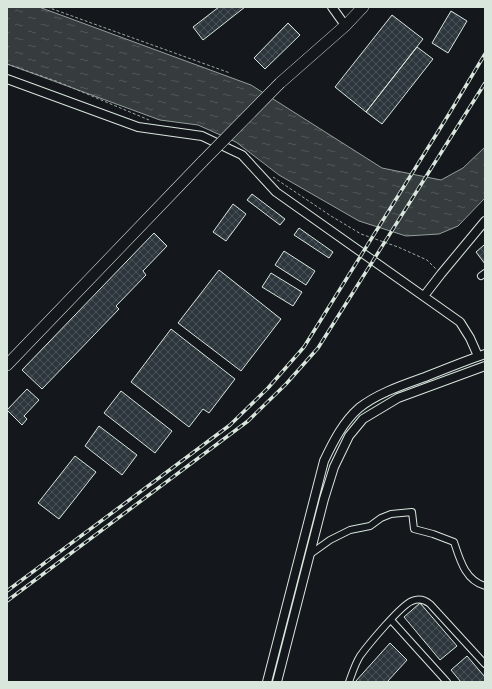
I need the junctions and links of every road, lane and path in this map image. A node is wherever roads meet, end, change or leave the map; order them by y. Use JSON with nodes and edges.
{"nodes":[{"id":1,"x":47,"y":7,"type":"edge"},
{"id":2,"x":332,"y":7,"type":"edge"},
{"id":3,"x":357,"y":7,"type":"edge"},
{"id":4,"x":363,"y":7,"type":"edge"},
{"id":5,"x":342,"y":21,"type":"junction"},
{"id":6,"x":7,"y":64,"type":"edge"},
{"id":7,"x":230,"y":73,"type":"dead end"},
{"id":8,"x":7,"y":79,"type":"edge"},
{"id":9,"x":280,"y":83,"type":"junction"},
{"id":10,"x":154,"y":123,"type":"dead end"},
{"id":11,"x":271,"y":176,"type":"dead end"},
{"id":12,"x":485,"y":221,"type":"edge"},
{"id":13,"x":441,"y":274,"type":"junction"},
{"id":14,"x":424,"y":296,"type":"junction"},
{"id":15,"x":482,"y":355,"type":"edge"},
{"id":16,"x":7,"y":365,"type":"edge"},
{"id":17,"x":485,"y":366,"type":"edge"},
{"id":18,"x":309,"y":555,"type":"junction"},
{"id":19,"x":485,"y":586,"type":"edge"},
{"id":20,"x":391,"y":620,"type":"junction"},
{"id":21,"x":485,"y":664,"type":"edge"},
{"id":22,"x":267,"y":682,"type":"edge"},
{"id":23,"x":277,"y":682,"type":"edge"},
{"id":24,"x":349,"y":682,"type":"edge"},
{"id":25,"x":447,"y":682,"type":"edge"}],
"edges":[{"from":1,"to":7,"type":"path"},
{"from":2,"to":5,"type":"main road"},
{"from":3,"to":5,"type":"highway"},
{"from":4,"to":9,"type":"highway"},
{"from":5,"to":9,"type":"highway"},
{"from":6,"to":10,"type":"path"},
{"from":8,"to":14,"type":"main road"},
{"from":9,"to":16,"type":"highway","bridge":true},
{"from":11,"to":13,"type":"path"},
{"from":12,"to":13,"type":"main road"},
{"from":13,"to":14,"type":"main road"},
{"from":14,"to":15,"type":"main road"},
{"from":15,"to":22,"type":"main road"},
{"from":17,"to":18,"type":"main road"},
{"from":18,"to":19,"type":"street"},
{"from":18,"to":23,"type":"main road"},
{"from":20,"to":21,"type":"street"},
{"from":20,"to":24,"type":"street"},
{"from":20,"to":25,"type":"street"}]}
